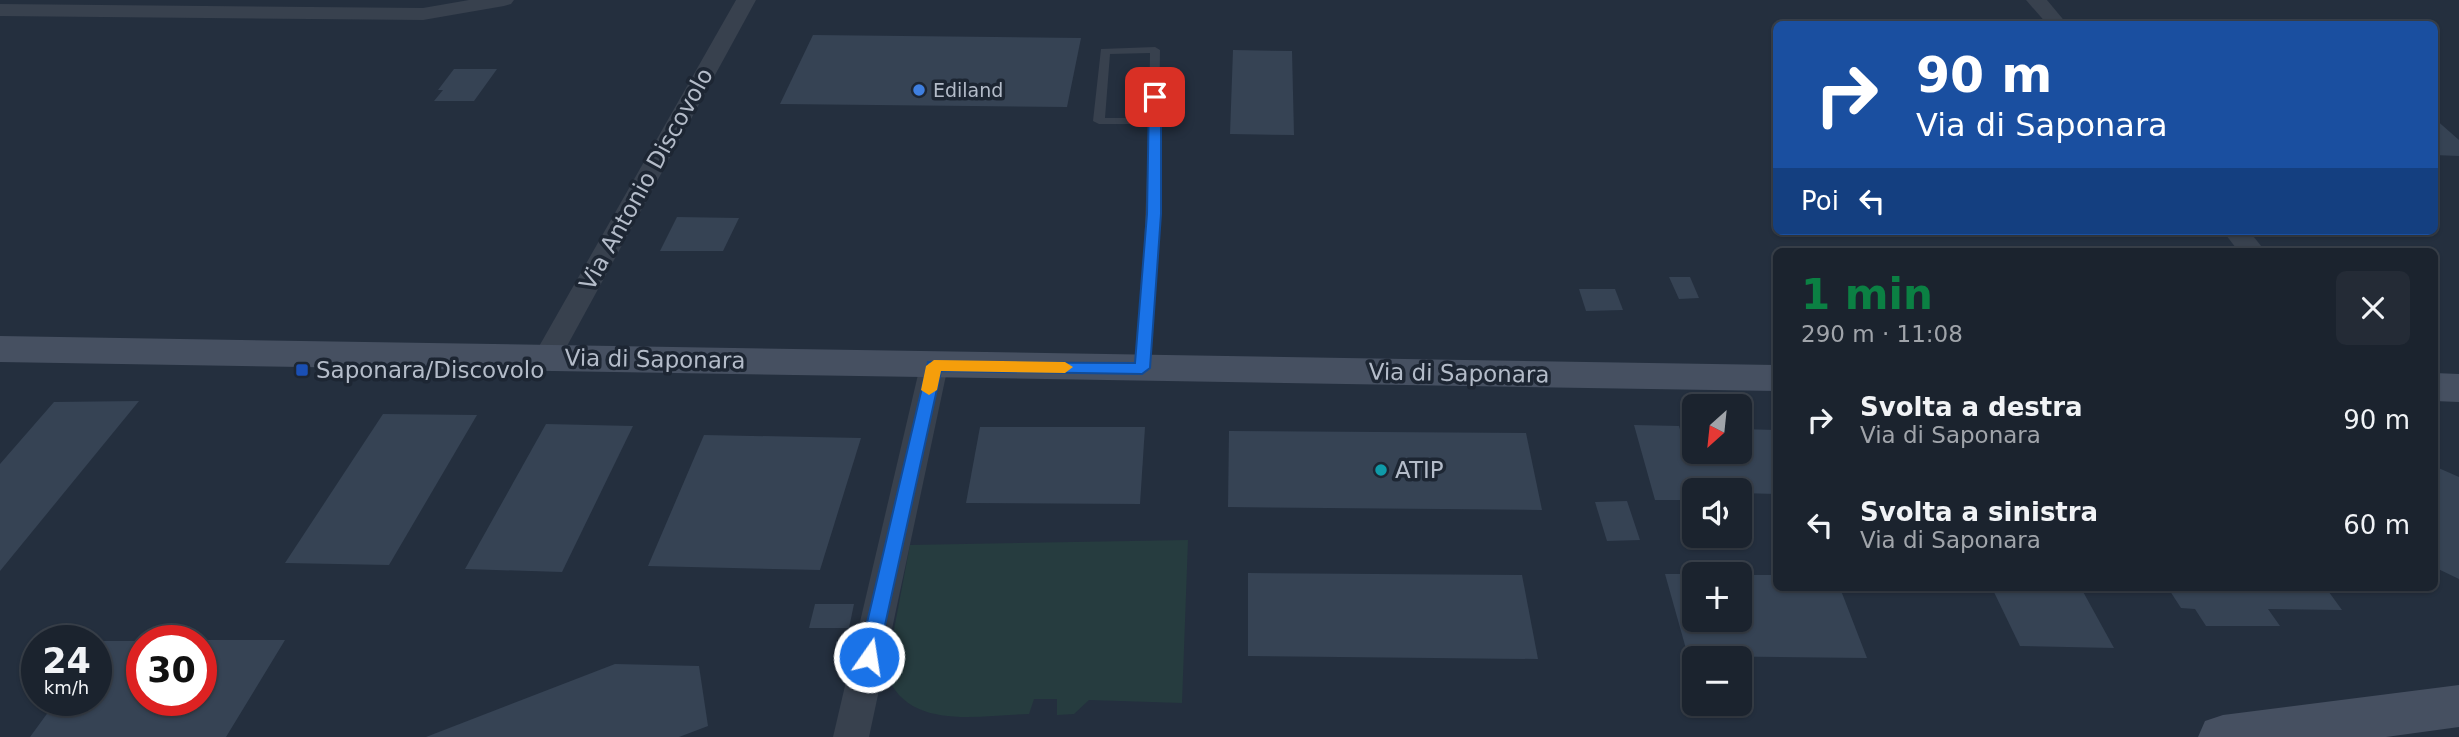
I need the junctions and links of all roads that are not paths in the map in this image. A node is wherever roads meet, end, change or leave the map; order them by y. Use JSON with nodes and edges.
{"nodes":[{"id":1,"x":504,"y":0,"type":"edge"},
{"id":2,"x":746,"y":0,"type":"edge"},
{"id":3,"x":2036,"y":0,"type":"edge"},
{"id":4,"x":429,"y":7,"type":"edge"},
{"id":5,"x":0,"y":10,"type":"edge"},
{"id":6,"x":2054,"y":21,"type":"edge"},
{"id":7,"x":1155,"y":121,"type":"junction"},
{"id":8,"x":0,"y":349,"type":"edge"},
{"id":9,"x":1143,"y":356,"type":"junction"},
{"id":10,"x":547,"y":357,"type":"junction"},
{"id":11,"x":934,"y":366,"type":"junction"},
{"id":12,"x":1773,"y":377,"type":"edge"},
{"id":13,"x":2438,"y":387,"type":"edge"},
{"id":14,"x":2459,"y":388,"type":"edge"},
{"id":15,"x":2459,"y":706,"type":"edge"},
{"id":16,"x":851,"y":737,"type":"edge"},
{"id":17,"x":2223,"y":737,"type":"edge"}],
"edges":[{"from":1,"to":4,"type":"street"},
{"from":2,"to":10,"type":"street","name":"Via Antonio Discovolo"},
{"from":3,"to":6,"type":"street"},
{"from":4,"to":5,"type":"street"},
{"from":7,"to":7,"type":"lane"},
{"from":7,"to":9,"type":"lane"},
{"from":8,"to":10,"type":"street","name":"Via di Saponara"},
{"from":9,"to":11,"type":"street","name":"Via di Saponara"},
{"from":9,"to":12,"type":"street","name":"Via di Saponara"},
{"from":10,"to":11,"type":"street","name":"Via di Saponara"},
{"from":11,"to":16,"type":"street"},
{"from":13,"to":14,"type":"street"},
{"from":15,"to":17,"type":"street"}]}
